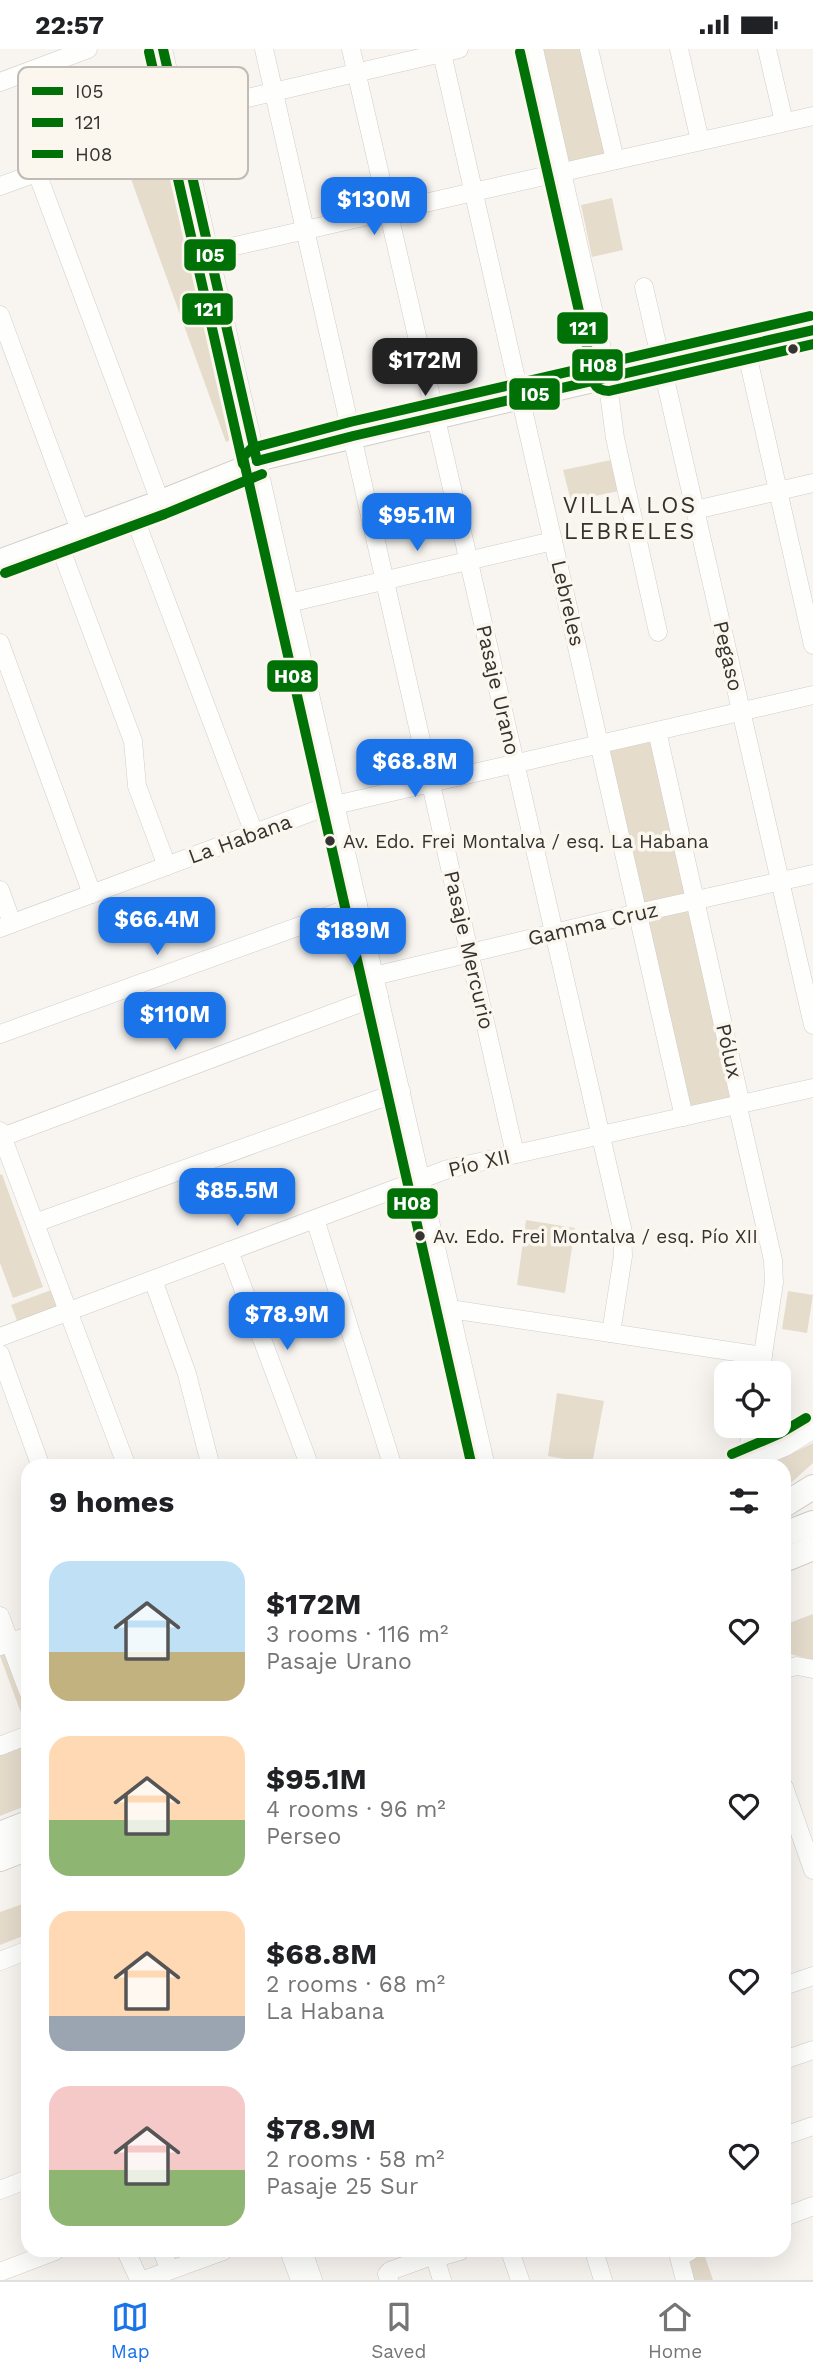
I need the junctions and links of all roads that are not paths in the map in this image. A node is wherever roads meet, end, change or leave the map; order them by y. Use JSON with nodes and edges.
{"nodes":[{"id":1,"x":88,"y":49,"type":"edge"},
{"id":2,"x":163,"y":49,"type":"edge"},
{"id":3,"x":264,"y":49,"type":"edge"},
{"id":4,"x":351,"y":49,"type":"edge"},
{"id":5,"x":534,"y":49,"type":"edge"},
{"id":6,"x":590,"y":49,"type":"edge"},
{"id":7,"x":679,"y":49,"type":"edge"},
{"id":8,"x":767,"y":49,"type":"edge"},
{"id":9,"x":447,"y":50,"type":"edge"},
{"id":10,"x":40,"y":67,"type":"edge"},
{"id":11,"x":167,"y":67,"type":"edge"},
{"id":12,"x":356,"y":73,"type":"junction"},
{"id":13,"x":18,"y":75,"type":"edge"},
{"id":14,"x":0,"y":82,"type":"edge"},
{"id":15,"x":274,"y":92,"type":"junction"},
{"id":16,"x":248,"y":98,"type":"edge"},
{"id":17,"x":813,"y":116,"type":"edge"},
{"id":18,"x":784,"y":122,"type":"junction"},
{"id":19,"x":700,"y":141,"type":"junction"},
{"id":20,"x":615,"y":160,"type":"junction"},
{"id":21,"x":567,"y":171,"type":"junction"},
{"id":22,"x":20,"y":179,"type":"edge"},
{"id":23,"x":39,"y":179,"type":"edge"},
{"id":24,"x":193,"y":179,"type":"edge"},
{"id":25,"x":0,"y":186,"type":"edge"},
{"id":26,"x":474,"y":192,"type":"junction"},
{"id":27,"x":388,"y":211,"type":"junction"},
{"id":28,"x":305,"y":230,"type":"junction"},
{"id":29,"x":209,"y":252,"type":"junction"},
{"id":30,"x":644,"y":287,"type":"dead end"},
{"id":31,"x":0,"y":315,"type":"edge"},
{"id":32,"x":813,"y":330,"type":"edge"},
{"id":33,"x":745,"y":345,"type":"junction"},
{"id":34,"x":662,"y":365,"type":"junction"},
{"id":35,"x":606,"y":377,"type":"junction"},
{"id":36,"x":521,"y":397,"type":"junction"},
{"id":37,"x":435,"y":417,"type":"junction"},
{"id":38,"x":353,"y":436,"type":"junction"},
{"id":39,"x":257,"y":461,"type":"junction"},
{"id":40,"x":813,"y":483,"type":"edge"},
{"id":41,"x":778,"y":491,"type":"junction"},
{"id":42,"x":160,"y":501,"type":"junction"},
{"id":43,"x":695,"y":510,"type":"junction"},
{"id":44,"x":132,"y":511,"type":"junction"},
{"id":45,"x":80,"y":530,"type":"junction"},
{"id":46,"x":57,"y":539,"type":"junction"},
{"id":47,"x":553,"y":541,"type":"junction"},
{"id":48,"x":1,"y":558,"type":"edge"},
{"id":49,"x":469,"y":561,"type":"junction"},
{"id":50,"x":386,"y":580,"type":"junction"},
{"id":51,"x":289,"y":603,"type":"junction"},
{"id":52,"x":658,"y":632,"type":"dead end"},
{"id":53,"x":0,"y":643,"type":"edge"},
{"id":54,"x":813,"y":645,"type":"edge"},
{"id":55,"x":813,"y":695,"type":"edge"},
{"id":56,"x":741,"y":711,"type":"junction"},
{"id":57,"x":657,"y":731,"type":"junction"},
{"id":58,"x":600,"y":744,"type":"junction"},
{"id":59,"x":515,"y":763,"type":"junction"},
{"id":60,"x":431,"y":782,"type":"junction"},
{"id":61,"x":335,"y":804,"type":"junction"},
{"id":62,"x":254,"y":833,"type":"junction"},
{"id":63,"x":167,"y":866,"type":"junction"},
{"id":64,"x":813,"y":874,"type":"edge"},
{"id":65,"x":780,"y":881,"type":"junction"},
{"id":66,"x":0,"y":890,"type":"edge"},
{"id":67,"x":92,"y":894,"type":"junction"},
{"id":68,"x":695,"y":901,"type":"junction"},
{"id":69,"x":358,"y":905,"type":"junction"},
{"id":70,"x":638,"y":913,"type":"junction"},
{"id":71,"x":6,"y":926,"type":"edge"},
{"id":72,"x":554,"y":933,"type":"junction"},
{"id":73,"x":470,"y":953,"type":"junction"},
{"id":74,"x":374,"y":976,"type":"junction"},
{"id":75,"x":379,"y":996,"type":"junction"},
{"id":76,"x":813,"y":1025,"type":"edge"},
{"id":77,"x":0,"y":1034,"type":"edge"},
{"id":78,"x":813,"y":1087,"type":"edge"},
{"id":79,"x":401,"y":1091,"type":"junction"},
{"id":80,"x":739,"y":1105,"type":"junction"},
{"id":81,"x":684,"y":1117,"type":"junction"},
{"id":82,"x":1,"y":1134,"type":"edge"},
{"id":83,"x":601,"y":1135,"type":"junction"},
{"id":84,"x":515,"y":1154,"type":"junction"},
{"id":85,"x":421,"y":1179,"type":"junction"},
{"id":86,"x":315,"y":1219,"type":"junction"},
{"id":87,"x":35,"y":1223,"type":"junction"},
{"id":88,"x":229,"y":1251,"type":"junction"},
{"id":89,"x":153,"y":1280,"type":"junction"},
{"id":90,"x":450,"y":1310,"type":"junction"},
{"id":91,"x":68,"y":1312,"type":"junction"},
{"id":92,"x":611,"y":1332,"type":"junction"},
{"id":93,"x":0,"y":1337,"type":"edge"},
{"id":94,"x":0,"y":1354,"type":"edge"},
{"id":95,"x":744,"y":1361,"type":"edge"},
{"id":96,"x":763,"y":1361,"type":"edge"},
{"id":97,"x":813,"y":1430,"type":"edge"},
{"id":98,"x":749,"y":1438,"type":"edge"},
{"id":99,"x":38,"y":1459,"type":"edge"},
{"id":100,"x":124,"y":1459,"type":"edge"},
{"id":101,"x":209,"y":1459,"type":"edge"},
{"id":102,"x":307,"y":1459,"type":"edge"},
{"id":103,"x":390,"y":1459,"type":"edge"},
{"id":104,"x":483,"y":1459,"type":"edge"},
{"id":105,"x":743,"y":1459,"type":"edge"},
{"id":106,"x":756,"y":1459,"type":"edge"},
{"id":107,"x":813,"y":1487,"type":"edge"},
{"id":108,"x":791,"y":1501,"type":"edge"},
{"id":109,"x":813,"y":1523,"type":"edge"},
{"id":110,"x":791,"y":1531,"type":"edge"},
{"id":111,"x":813,"y":1548,"type":"edge"},
{"id":112,"x":791,"y":1557,"type":"edge"},
{"id":113,"x":813,"y":1564,"type":"edge"},
{"id":114,"x":791,"y":1570,"type":"edge"},
{"id":115,"x":0,"y":1616,"type":"edge"},
{"id":116,"x":5,"y":1644,"type":"edge"},
{"id":117,"x":791,"y":1667,"type":"edge"},
{"id":118,"x":813,"y":1669,"type":"edge"},
{"id":119,"x":21,"y":1677,"type":"edge"},
{"id":120,"x":21,"y":1738,"type":"edge"},
{"id":121,"x":0,"y":1745,"type":"edge"},
{"id":122,"x":791,"y":1807,"type":"edge"},
{"id":123,"x":21,"y":1826,"type":"edge"},
{"id":124,"x":0,"y":1834,"type":"edge"},
{"id":125,"x":21,"y":1851,"type":"edge"},
{"id":126,"x":0,"y":1859,"type":"edge"},
{"id":127,"x":813,"y":1870,"type":"edge"},
{"id":128,"x":21,"y":1953,"type":"edge"},
{"id":129,"x":0,"y":1961,"type":"edge"},
{"id":130,"x":813,"y":1976,"type":"edge"},
{"id":131,"x":791,"y":1984,"type":"edge"},
{"id":132,"x":813,"y":2050,"type":"edge"},
{"id":133,"x":791,"y":2058,"type":"edge"},
{"id":134,"x":813,"y":2126,"type":"edge"},
{"id":135,"x":791,"y":2134,"type":"edge"},
{"id":136,"x":21,"y":2182,"type":"edge"},
{"id":137,"x":0,"y":2190,"type":"edge"},
{"id":138,"x":813,"y":2206,"type":"edge"},
{"id":139,"x":791,"y":2214,"type":"edge"},
{"id":140,"x":39,"y":2257,"type":"edge"},
{"id":141,"x":129,"y":2257,"type":"edge"},
{"id":142,"x":165,"y":2257,"type":"edge"},
{"id":143,"x":206,"y":2257,"type":"edge"},
{"id":144,"x":291,"y":2257,"type":"edge"},
{"id":145,"x":305,"y":2257,"type":"edge"},
{"id":146,"x":428,"y":2257,"type":"edge"},
{"id":147,"x":435,"y":2257,"type":"edge"},
{"id":148,"x":512,"y":2257,"type":"edge"},
{"id":149,"x":596,"y":2257,"type":"edge"},
{"id":150,"x":679,"y":2257,"type":"edge"},
{"id":151,"x":170,"y":2270,"type":"junction"},
{"id":152,"x":0,"y":2272,"type":"edge"},
{"id":153,"x":388,"y":2277,"type":"edge"},
{"id":154,"x":142,"y":2280,"type":"edge"},
{"id":155,"x":300,"y":2280,"type":"edge"},
{"id":156,"x":313,"y":2280,"type":"edge"},
{"id":157,"x":442,"y":2280,"type":"edge"},
{"id":158,"x":520,"y":2280,"type":"edge"},
{"id":159,"x":603,"y":2280,"type":"edge"},
{"id":160,"x":685,"y":2280,"type":"edge"}],
"edges":[{"from":1,"to":10,"type":"street"},
{"from":2,"to":11,"type":"street"},
{"from":3,"to":15,"type":"street","name":"Pasaje Mercurio"},
{"from":4,"to":12,"type":"street","name":"Pasaje Urano"},
{"from":5,"to":21,"type":"street"},
{"from":6,"to":20,"type":"street"},
{"from":7,"to":19,"type":"street"},
{"from":8,"to":18,"type":"street"},
{"from":9,"to":12,"type":"street"},
{"from":9,"to":26,"type":"street","name":"Lebreles"},
{"from":12,"to":15,"type":"street"},
{"from":12,"to":27,"type":"street","name":"Pasaje Urano"},
{"from":13,"to":14,"type":"street"},
{"from":15,"to":16,"type":"street"},
{"from":15,"to":28,"type":"street","name":"Pasaje Mercurio"},
{"from":17,"to":18,"type":"street"},
{"from":18,"to":19,"type":"street"},
{"from":19,"to":20,"type":"street"},
{"from":20,"to":21,"type":"street"},
{"from":21,"to":26,"type":"street"},
{"from":21,"to":35,"type":"street"},
{"from":22,"to":25,"type":"street"},
{"from":23,"to":42,"type":"street"},
{"from":24,"to":29,"type":"street"},
{"from":26,"to":27,"type":"street"},
{"from":26,"to":36,"type":"street","name":"Lebreles"},
{"from":27,"to":28,"type":"street"},
{"from":27,"to":37,"type":"street","name":"Pasaje Urano"},
{"from":28,"to":29,"type":"street"},
{"from":28,"to":38,"type":"street","name":"Pasaje Mercurio"},
{"from":29,"to":39,"type":"street"},
{"from":30,"to":34,"type":"street","name":"Pegaso"},
{"from":31,"to":45,"type":"street"},
{"from":32,"to":33,"type":"main road"},
{"from":33,"to":34,"type":"main road"},
{"from":33,"to":41,"type":"street"},
{"from":34,"to":35,"type":"main road"},
{"from":34,"to":43,"type":"street","name":"Pegaso"},
{"from":35,"to":36,"type":"main road"},
{"from":35,"to":52,"type":"street"},
{"from":36,"to":37,"type":"main road"},
{"from":36,"to":47,"type":"street","name":"Lebreles"},
{"from":37,"to":38,"type":"main road"},
{"from":37,"to":49,"type":"street","name":"Pasaje Urano"},
{"from":38,"to":39,"type":"main road"},
{"from":38,"to":50,"type":"street","name":"Pasaje Mercurio"},
{"from":39,"to":42,"type":"main road"},
{"from":39,"to":51,"type":"street"},
{"from":40,"to":41,"type":"street"},
{"from":41,"to":43,"type":"street"},
{"from":41,"to":54,"type":"street"},
{"from":42,"to":44,"type":"main road"},
{"from":43,"to":56,"type":"street","name":"Pegaso"},
{"from":44,"to":45,"type":"main road"},
{"from":44,"to":62,"type":"street"},
{"from":45,"to":46,"type":"main road"},
{"from":46,"to":48,"type":"main road"},
{"from":46,"to":63,"type":"street"},
{"from":47,"to":49,"type":"street"},
{"from":47,"to":58,"type":"street","name":"Lebreles"},
{"from":49,"to":50,"type":"street"},
{"from":49,"to":59,"type":"street","name":"Pasaje Urano"},
{"from":50,"to":51,"type":"street"},
{"from":50,"to":60,"type":"street","name":"Pasaje Mercurio"},
{"from":51,"to":61,"type":"street"},
{"from":53,"to":67,"type":"street"},
{"from":55,"to":56,"type":"street","name":"La Habana"},
{"from":56,"to":57,"type":"street","name":"La Habana"},
{"from":56,"to":65,"type":"street","name":"Pegaso"},
{"from":57,"to":58,"type":"street","name":"La Habana"},
{"from":57,"to":68,"type":"street","name":"Pólux"},
{"from":58,"to":59,"type":"street","name":"La Habana"},
{"from":58,"to":70,"type":"street","name":"Lebreles"},
{"from":59,"to":60,"type":"street","name":"La Habana"},
{"from":59,"to":72,"type":"street","name":"Pasaje Urano"},
{"from":60,"to":61,"type":"street","name":"La Habana"},
{"from":60,"to":73,"type":"street","name":"Pasaje Mercurio"},
{"from":61,"to":62,"type":"street","name":"La Habana"},
{"from":61,"to":69,"type":"street"},
{"from":62,"to":63,"type":"street","name":"La Habana"},
{"from":63,"to":67,"type":"street","name":"La Habana"},
{"from":64,"to":65,"type":"street","name":"Gamma Cruz"},
{"from":65,"to":68,"type":"street","name":"Gamma Cruz"},
{"from":65,"to":76,"type":"street","name":"Pegaso"},
{"from":66,"to":71,"type":"street"},
{"from":67,"to":71,"type":"street","name":"La Habana"},
{"from":68,"to":70,"type":"street","name":"Gamma Cruz"},
{"from":68,"to":80,"type":"street","name":"Pólux"},
{"from":69,"to":74,"type":"street"},
{"from":69,"to":77,"type":"street"},
{"from":70,"to":72,"type":"street","name":"Gamma Cruz"},
{"from":70,"to":81,"type":"street","name":"Lebreles"},
{"from":72,"to":73,"type":"street","name":"Gamma Cruz"},
{"from":72,"to":83,"type":"street","name":"Pasaje Urano"},
{"from":73,"to":74,"type":"street","name":"Gamma Cruz"},
{"from":73,"to":84,"type":"street","name":"Pasaje Mercurio"},
{"from":74,"to":75,"type":"street"},
{"from":75,"to":79,"type":"street"},
{"from":75,"to":82,"type":"street"},
{"from":78,"to":80,"type":"street","name":"Pío XII"},
{"from":79,"to":85,"type":"street"},
{"from":79,"to":87,"type":"street"},
{"from":80,"to":81,"type":"street","name":"Pío XII"},
{"from":80,"to":96,"type":"street","name":"Pólux"},
{"from":81,"to":83,"type":"street","name":"Pío XII"},
{"from":82,"to":87,"type":"street"},
{"from":83,"to":84,"type":"street","name":"Pío XII"},
{"from":83,"to":92,"type":"street","name":"Pasaje Urano"},
{"from":84,"to":85,"type":"street","name":"Pío XII"},
{"from":85,"to":86,"type":"street","name":"Pío XII"},
{"from":85,"to":90,"type":"street"},
{"from":86,"to":88,"type":"street","name":"Pío XII"},
{"from":86,"to":103,"type":"street"},
{"from":87,"to":91,"type":"street"},
{"from":88,"to":89,"type":"street","name":"Pío XII"},
{"from":88,"to":102,"type":"street"},
{"from":89,"to":91,"type":"street","name":"Pío XII"},
{"from":89,"to":101,"type":"street"},
{"from":90,"to":92,"type":"street"},
{"from":90,"to":104,"type":"street"},
{"from":91,"to":93,"type":"street","name":"Pío XII"},
{"from":91,"to":100,"type":"street"},
{"from":92,"to":95,"type":"street"},
{"from":94,"to":99,"type":"street"},
{"from":97,"to":106,"type":"street"},
{"from":98,"to":105,"type":"street"},
{"from":107,"to":108,"type":"highway"},
{"from":109,"to":110,"type":"highway"},
{"from":111,"to":112,"type":"highway"},
{"from":113,"to":114,"type":"highway"},
{"from":115,"to":116,"type":"street"},
{"from":116,"to":119,"type":"street"},
{"from":117,"to":118,"type":"street"},
{"from":120,"to":121,"type":"street"},
{"from":122,"to":127,"type":"street"},
{"from":123,"to":124,"type":"highway"},
{"from":125,"to":126,"type":"highway"},
{"from":128,"to":129,"type":"street"},
{"from":130,"to":131,"type":"street"},
{"from":132,"to":133,"type":"street"},
{"from":134,"to":135,"type":"street"},
{"from":136,"to":137,"type":"street"},
{"from":138,"to":139,"type":"street"},
{"from":140,"to":152,"type":"street"},
{"from":141,"to":154,"type":"street"},
{"from":142,"to":151,"type":"street"},
{"from":143,"to":151,"type":"street"},
{"from":144,"to":155,"type":"street"},
{"from":145,"to":156,"type":"street"},
{"from":146,"to":153,"type":"street"},
{"from":147,"to":157,"type":"street"},
{"from":148,"to":158,"type":"street"},
{"from":149,"to":159,"type":"street"},
{"from":150,"to":160,"type":"street"},
{"from":151,"to":154,"type":"street"}]}
